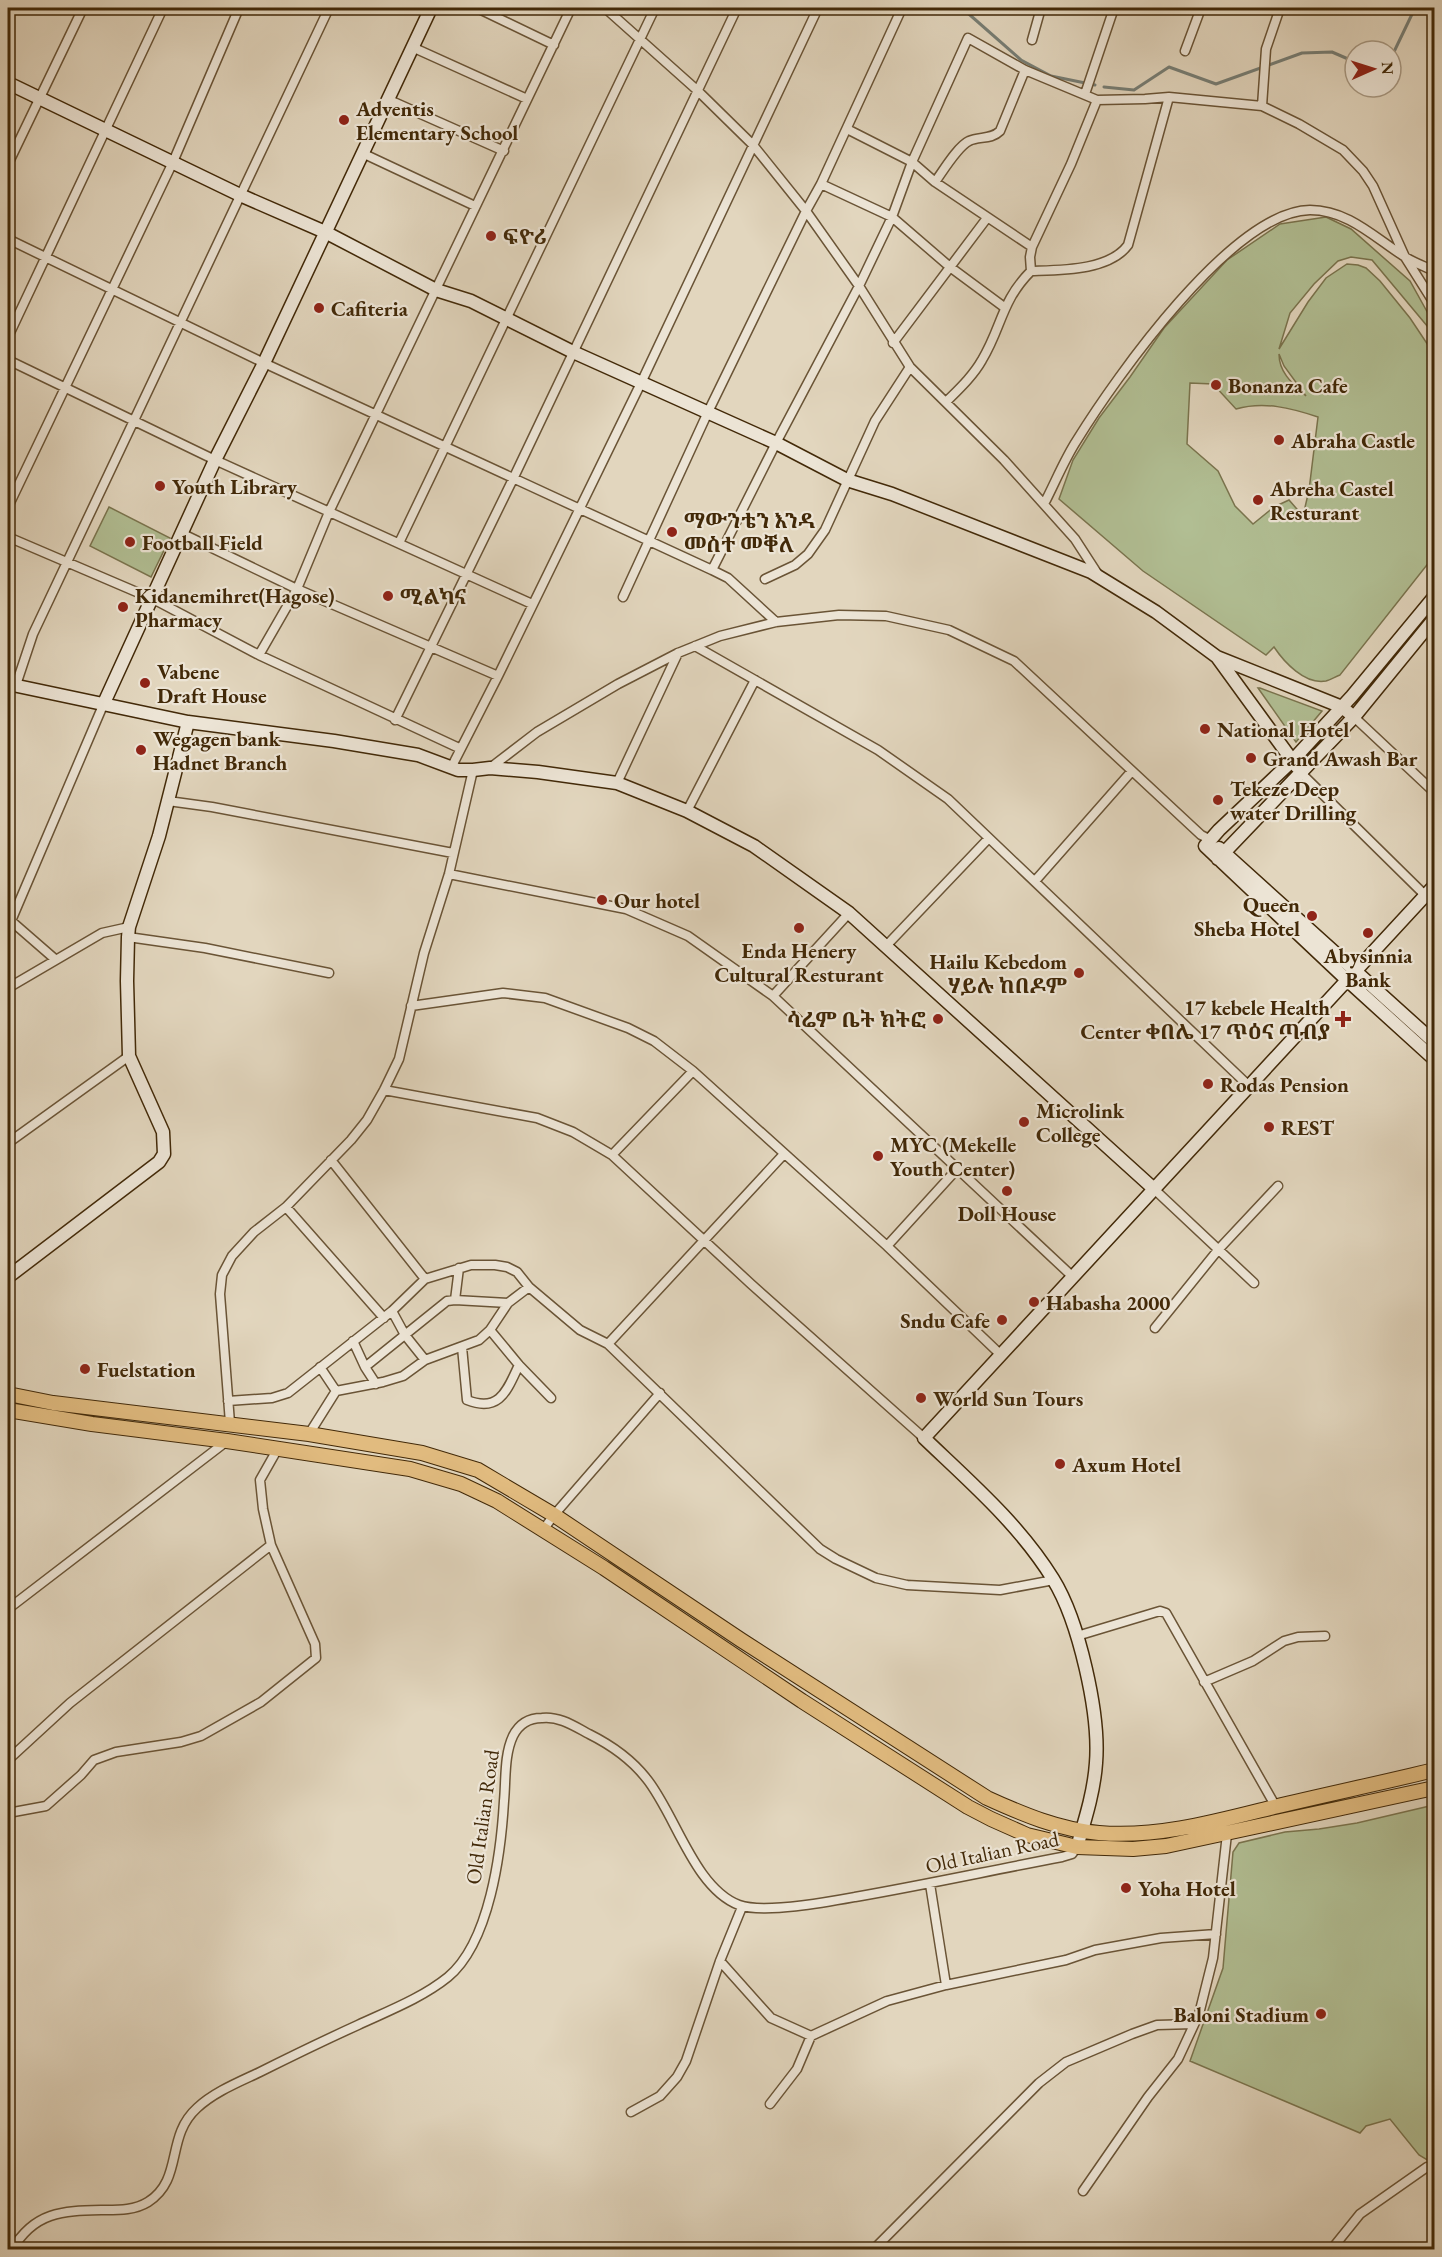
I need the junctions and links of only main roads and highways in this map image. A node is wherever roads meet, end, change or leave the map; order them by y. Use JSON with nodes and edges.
{"nodes":[{"id":1,"x":8,"y":1394,"type":"edge"},
{"id":2,"x":53,"y":1403,"type":"junction"},
{"id":3,"x":93,"y":1408,"type":"junction"},
{"id":4,"x":8,"y":1410,"type":"edge"},
{"id":5,"x":51,"y":1418,"type":"junction"},
{"id":6,"x":92,"y":1424,"type":"junction"},
{"id":7,"x":1434,"y":1770,"type":"edge"},
{"id":8,"x":1434,"y":1788,"type":"edge"}],
"edges":[{"from":1,"to":2,"type":"main road"},
{"from":2,"to":3,"type":"main road"},
{"from":2,"to":5,"type":"main road"},
{"from":3,"to":6,"type":"main road"},
{"from":3,"to":7,"type":"main road"},
{"from":4,"to":5,"type":"main road"},
{"from":5,"to":6,"type":"main road"},
{"from":6,"to":8,"type":"main road"}]}
